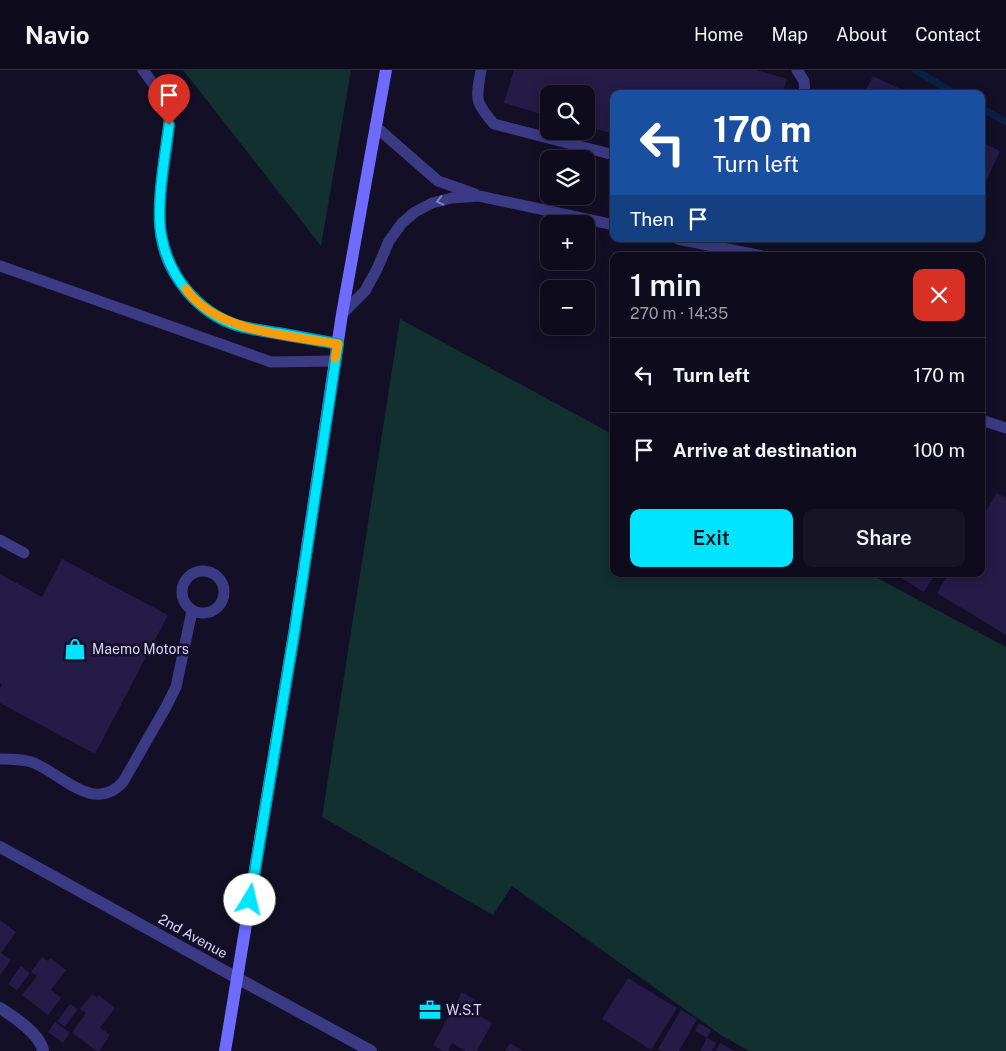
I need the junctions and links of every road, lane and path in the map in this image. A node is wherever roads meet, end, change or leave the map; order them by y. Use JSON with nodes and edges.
{"nodes":[{"id":1,"x":143,"y":70,"type":"edge"},
{"id":2,"x":386,"y":70,"type":"edge"},
{"id":3,"x":481,"y":70,"type":"edge"},
{"id":4,"x":797,"y":70,"type":"edge"},
{"id":5,"x":805,"y":90,"type":"edge"},
{"id":6,"x":375,"y":126,"type":"junction"},
{"id":7,"x":610,"y":154,"type":"edge"},
{"id":8,"x":505,"y":202,"type":"junction"},
{"id":9,"x":610,"y":224,"type":"edge"},
{"id":10,"x":693,"y":242,"type":"edge"},
{"id":11,"x":742,"y":252,"type":"edge"},
{"id":12,"x":0,"y":266,"type":"edge"},
{"id":13,"x":342,"y":314,"type":"junction"},
{"id":14,"x":338,"y":344,"type":"junction"},
{"id":15,"x":334,"y":361,"type":"junction"},
{"id":16,"x":985,"y":421,"type":"edge"},
{"id":17,"x":1006,"y":428,"type":"edge"},
{"id":18,"x":0,"y":540,"type":"edge"},
{"id":19,"x":24,"y":553,"type":"dead end"},
{"id":20,"x":192,"y":611,"type":"dead end"},
{"id":21,"x":0,"y":759,"type":"edge"},
{"id":22,"x":0,"y":847,"type":"edge"},
{"id":23,"x":237,"y":978,"type":"junction"},
{"id":24,"x":0,"y":1008,"type":"edge"},
{"id":25,"x":43,"y":1051,"type":"edge"},
{"id":26,"x":225,"y":1051,"type":"edge"},
{"id":27,"x":371,"y":1051,"type":"edge"}],
"edges":[{"from":1,"to":14,"type":"lane"},
{"from":2,"to":6,"type":"main road"},
{"from":3,"to":7,"type":"lane"},
{"from":4,"to":5,"type":"lane"},
{"from":6,"to":8,"type":"lane"},
{"from":6,"to":13,"type":"main road"},
{"from":8,"to":9,"type":"lane"},
{"from":8,"to":13,"type":"lane","one_way":true},
{"from":10,"to":11,"type":"lane"},
{"from":12,"to":15,"type":"lane"},
{"from":13,"to":14,"type":"main road"},
{"from":14,"to":15,"type":"main road"},
{"from":15,"to":23,"type":"main road"},
{"from":16,"to":17,"type":"lane"},
{"from":18,"to":19,"type":"lane"},
{"from":20,"to":21,"type":"lane"},
{"from":22,"to":23,"type":"street","name":"2nd Avenue"},
{"from":23,"to":26,"type":"main road"},
{"from":23,"to":27,"type":"street","name":"2nd Avenue"},
{"from":24,"to":25,"type":"street"}]}
